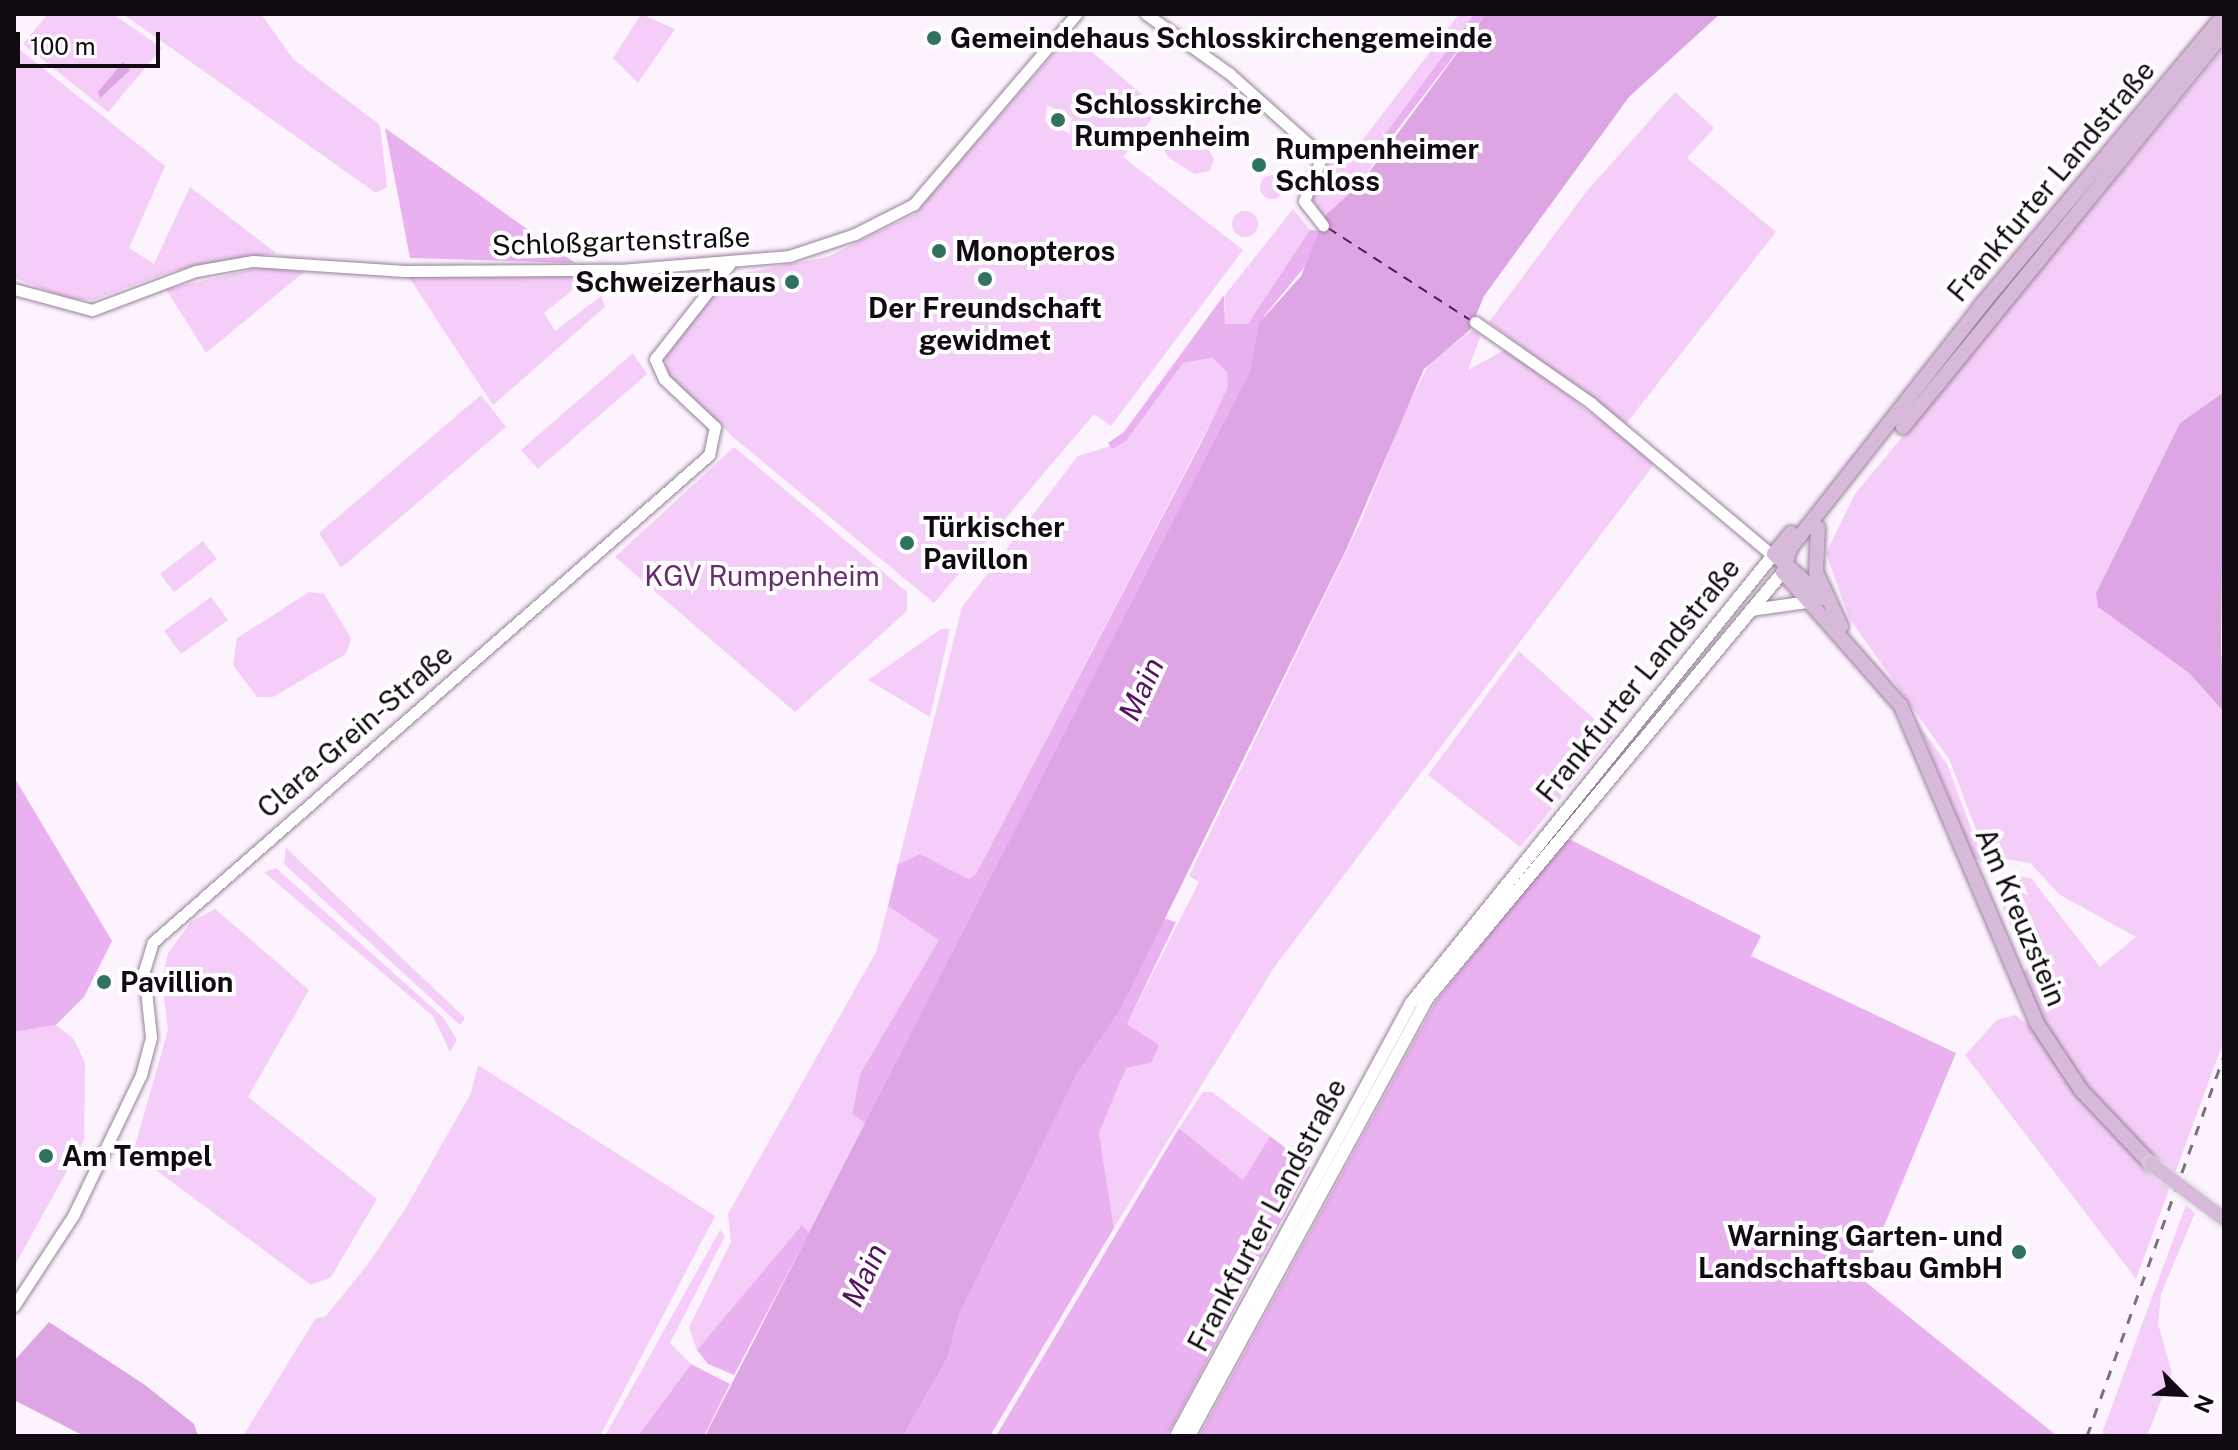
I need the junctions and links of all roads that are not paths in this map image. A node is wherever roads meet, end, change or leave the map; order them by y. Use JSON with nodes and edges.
{"nodes":[{"id":1,"x":1076,"y":14,"type":"edge"},
{"id":2,"x":1146,"y":14,"type":"edge"},
{"id":3,"x":2224,"y":15,"type":"edge"},
{"id":4,"x":2224,"y":33,"type":"edge"},
{"id":5,"x":1323,"y":225,"type":"dead end"},
{"id":6,"x":729,"y":265,"type":"junction"},
{"id":7,"x":14,"y":289,"type":"edge"},
{"id":8,"x":1475,"y":322,"type":"dead end"},
{"id":9,"x":1818,"y":528,"type":"junction"},
{"id":10,"x":1780,"y":560,"type":"junction"},
{"id":11,"x":1825,"y":599,"type":"junction"},
{"id":12,"x":1808,"y":602,"type":"junction"},
{"id":13,"x":1751,"y":610,"type":"junction"},
{"id":14,"x":1847,"y":637,"type":"junction"},
{"id":15,"x":2224,"y":1219,"type":"edge"},
{"id":16,"x":14,"y":1306,"type":"edge"},
{"id":17,"x":1176,"y":1436,"type":"edge"},
{"id":18,"x":1189,"y":1436,"type":"edge"}],
"edges":[{"from":1,"to":6,"type":"street","name":"Schloßgartenstraße"},
{"from":2,"to":5,"type":"street"},
{"from":3,"to":10,"type":"main road","name":"Frankfurter Landstraße"},
{"from":4,"to":9,"type":"main road","name":"Frankfurter Landstraße"},
{"from":6,"to":7,"type":"street","name":"Schloßgartenstraße"},
{"from":6,"to":16,"type":"street","name":"Clara-Grein-Straße"},
{"from":8,"to":10,"type":"street"},
{"from":9,"to":10,"type":"main road","name":"Frankfurter Landstraße"},
{"from":9,"to":11,"type":"main road","name":"Am Kreuzstein"},
{"from":10,"to":11,"type":"main road"},
{"from":10,"to":12,"type":"main road","name":"Am Kreuzstein"},
{"from":10,"to":13,"type":"main road","name":"Frankfurter Landstraße"},
{"from":10,"to":17,"type":"main road","name":"Frankfurter Landstraße"},
{"from":11,"to":14,"type":"main road","name":"Am Kreuzstein"},
{"from":12,"to":13,"type":"main road"},
{"from":12,"to":14,"type":"main road","name":"Am Kreuzstein"},
{"from":13,"to":18,"type":"main road","name":"Frankfurter Landstraße"},
{"from":14,"to":15,"type":"main road","name":"Am Kreuzstein","bridge":true}]}
